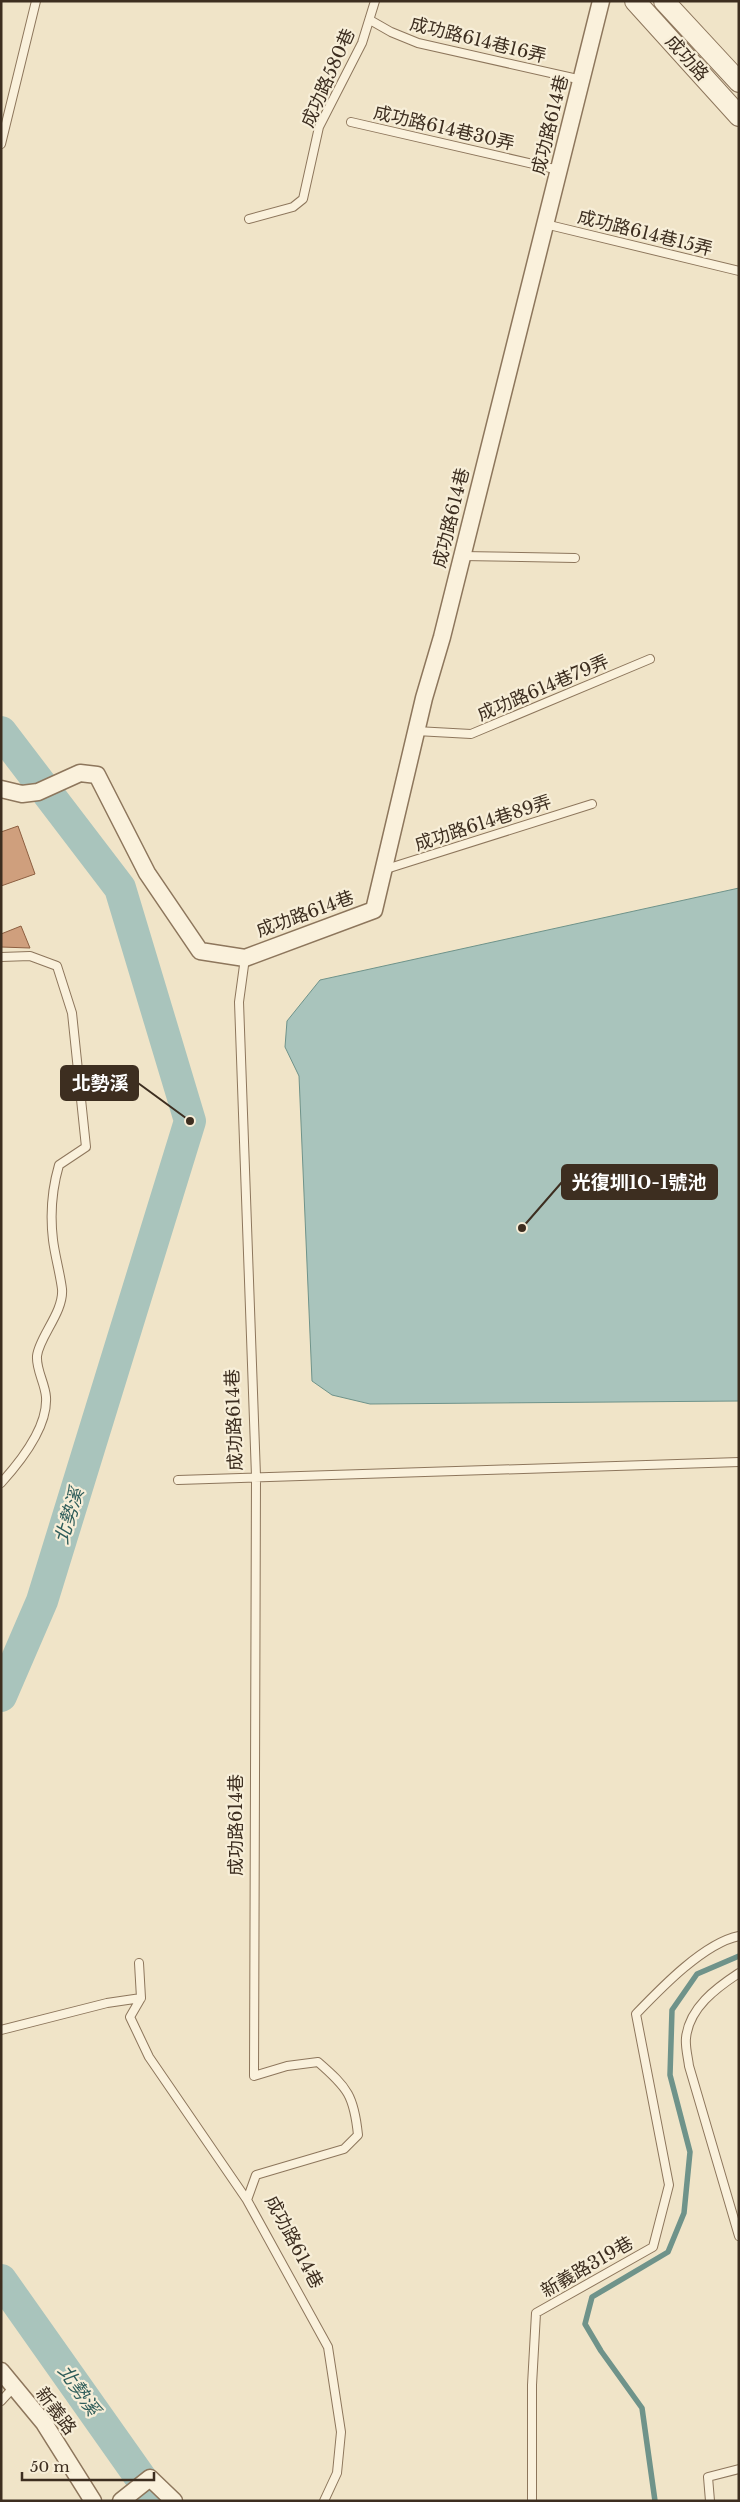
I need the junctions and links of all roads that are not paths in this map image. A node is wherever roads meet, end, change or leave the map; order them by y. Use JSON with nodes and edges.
{"nodes":[{"id":1,"x":36,"y":1,"type":"edge"},
{"id":2,"x":375,"y":1,"type":"edge"},
{"id":3,"x":602,"y":1,"type":"edge"},
{"id":4,"x":635,"y":1,"type":"edge"},
{"id":5,"x":664,"y":1,"type":"edge"},
{"id":6,"x":370,"y":20,"type":"junction"},
{"id":7,"x":582,"y":80,"type":"junction"},
{"id":8,"x":739,"y":82,"type":"edge"},
{"id":9,"x":739,"y":116,"type":"edge"},
{"id":10,"x":352,"y":122,"type":"dead end"},
{"id":11,"x":1,"y":144,"type":"edge"},
{"id":12,"x":559,"y":170,"type":"junction"},
{"id":13,"x":249,"y":219,"type":"dead end"},
{"id":14,"x":545,"y":224,"type":"junction"},
{"id":15,"x":739,"y":271,"type":"edge"},
{"id":16,"x":462,"y":556,"type":"junction"},
{"id":17,"x":575,"y":558,"type":"dead end"},
{"id":18,"x":650,"y":659,"type":"dead end"},
{"id":19,"x":416,"y":731,"type":"junction"},
{"id":20,"x":1,"y":788,"type":"edge"},
{"id":21,"x":592,"y":804,"type":"dead end"},
{"id":22,"x":383,"y":870,"type":"junction"},
{"id":23,"x":1,"y":957,"type":"edge"},
{"id":24,"x":245,"y":958,"type":"junction"},
{"id":25,"x":739,"y":1462,"type":"edge"},
{"id":26,"x":256,"y":1476,"type":"junction"},
{"id":27,"x":178,"y":1480,"type":"dead end"},
{"id":28,"x":1,"y":1482,"type":"edge"},
{"id":29,"x":739,"y":1936,"type":"edge"},
{"id":30,"x":140,"y":1963,"type":"dead end"},
{"id":31,"x":739,"y":1973,"type":"edge"},
{"id":32,"x":141,"y":1998,"type":"junction"},
{"id":33,"x":1,"y":2030,"type":"edge"},
{"id":34,"x":247,"y":2200,"type":"junction"},
{"id":35,"x":739,"y":2236,"type":"edge"},
{"id":36,"x":1,"y":2371,"type":"edge"},
{"id":37,"x":13,"y":2388,"type":"junction"},
{"id":38,"x":1,"y":2401,"type":"edge"},
{"id":39,"x":739,"y":2469,"type":"edge"},
{"id":40,"x":93,"y":2501,"type":"edge"},
{"id":41,"x":121,"y":2501,"type":"edge"},
{"id":42,"x":174,"y":2501,"type":"edge"},
{"id":43,"x":324,"y":2501,"type":"edge"},
{"id":44,"x":532,"y":2501,"type":"edge"},
{"id":45,"x":710,"y":2501,"type":"edge"}],
"edges":[{"from":1,"to":11,"type":"lane"},
{"from":2,"to":6,"type":"lane","name":"成功路580巷"},
{"from":3,"to":7,"type":"street","name":"成功路614巷"},
{"from":4,"to":9,"type":"street","name":"成功路"},
{"from":5,"to":8,"type":"street","name":"成功路"},
{"from":6,"to":7,"type":"lane","name":"成功路614巷16弄"},
{"from":6,"to":13,"type":"lane","name":"成功路580巷"},
{"from":7,"to":12,"type":"street","name":"成功路614巷"},
{"from":10,"to":12,"type":"lane","name":"成功路614巷30弄"},
{"from":12,"to":14,"type":"street","name":"成功路614巷"},
{"from":14,"to":15,"type":"lane","name":"成功路614巷15弄"},
{"from":14,"to":16,"type":"street","name":"成功路614巷"},
{"from":16,"to":17,"type":"lane"},
{"from":16,"to":19,"type":"street","name":"成功路614巷"},
{"from":18,"to":19,"type":"lane","name":"成功路614巷79弄"},
{"from":19,"to":22,"type":"street","name":"成功路614巷"},
{"from":20,"to":24,"type":"street","name":"成功路614巷"},
{"from":21,"to":22,"type":"lane","name":"成功路614巷89弄"},
{"from":22,"to":24,"type":"street","name":"成功路614巷"},
{"from":23,"to":28,"type":"lane"},
{"from":24,"to":26,"type":"lane","name":"成功路614巷"},
{"from":25,"to":26,"type":"lane"},
{"from":26,"to":27,"type":"lane"},
{"from":26,"to":34,"type":"lane","name":"成功路614巷"},
{"from":29,"to":44,"type":"lane","name":"新義路319巷"},
{"from":30,"to":32,"type":"lane"},
{"from":31,"to":35,"type":"lane"},
{"from":32,"to":33,"type":"lane"},
{"from":32,"to":34,"type":"lane"},
{"from":34,"to":43,"type":"lane","name":"成功路614巷"},
{"from":36,"to":37,"type":"street","name":"新義路"},
{"from":37,"to":38,"type":"lane"},
{"from":37,"to":40,"type":"street","name":"新義路"},
{"from":39,"to":45,"type":"lane"},
{"from":41,"to":42,"type":"street"}]}
